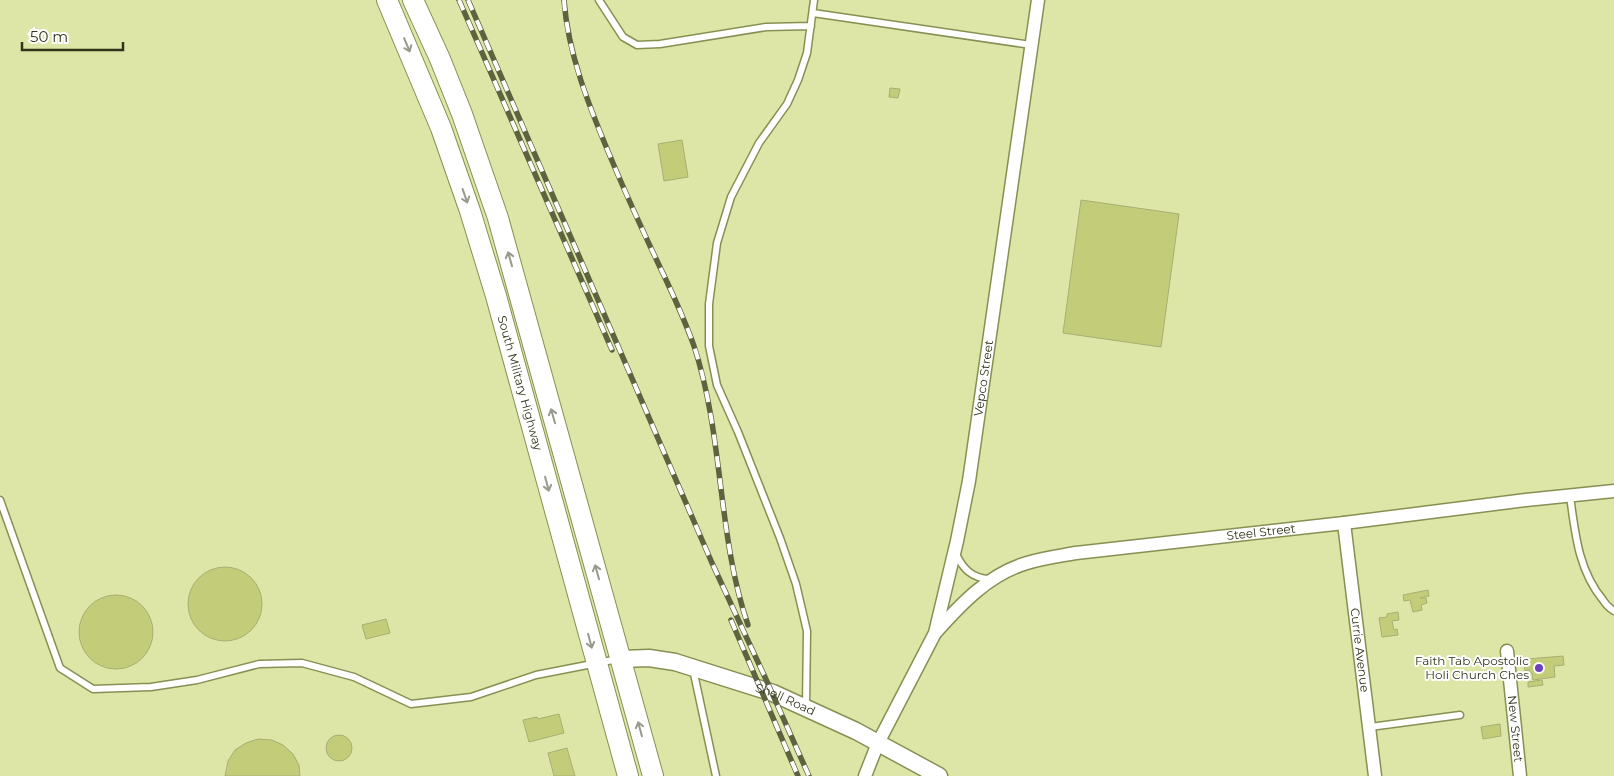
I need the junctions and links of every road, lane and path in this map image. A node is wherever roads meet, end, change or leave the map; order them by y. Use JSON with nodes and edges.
{"nodes":[{"id":1,"x":387,"y":0,"type":"edge"},
{"id":2,"x":413,"y":0,"type":"edge"},
{"id":3,"x":599,"y":0,"type":"edge"},
{"id":4,"x":814,"y":0,"type":"edge"},
{"id":5,"x":1038,"y":0,"type":"edge"},
{"id":6,"x":813,"y":12,"type":"junction"},
{"id":7,"x":811,"y":26,"type":"junction"},
{"id":8,"x":1031,"y":45,"type":"junction"},
{"id":9,"x":1614,"y":491,"type":"edge"},
{"id":10,"x":1570,"y":496,"type":"junction"},
{"id":11,"x":0,"y":500,"type":"edge"},
{"id":12,"x":1344,"y":523,"type":"junction"},
{"id":13,"x":955,"y":552,"type":"junction"},
{"id":14,"x":993,"y":579,"type":"junction"},
{"id":15,"x":1614,"y":611,"type":"edge"},
{"id":16,"x":935,"y":633,"type":"junction"},
{"id":17,"x":1507,"y":651,"type":"dead end"},
{"id":18,"x":621,"y":659,"type":"junction"},
{"id":19,"x":596,"y":665,"type":"junction"},
{"id":20,"x":693,"y":668,"type":"junction"},
{"id":21,"x":806,"y":708,"type":"junction"},
{"id":22,"x":1460,"y":716,"type":"dead end"},
{"id":23,"x":1370,"y":727,"type":"junction"},
{"id":24,"x":878,"y":743,"type":"junction"},
{"id":25,"x":628,"y":776,"type":"edge"},
{"id":26,"x":653,"y":776,"type":"edge"},
{"id":27,"x":716,"y":776,"type":"edge"},
{"id":28,"x":864,"y":776,"type":"edge"},
{"id":29,"x":939,"y":776,"type":"edge"},
{"id":30,"x":1376,"y":776,"type":"edge"},
{"id":31,"x":1520,"y":776,"type":"edge"}],
"edges":[{"from":1,"to":19,"type":"main road","name":"South Military Highway","one_way":true},
{"from":18,"to":2,"type":"main road","name":"South Military Highway","one_way":true},
{"from":3,"to":7,"type":"lane"},
{"from":4,"to":6,"type":"lane"},
{"from":5,"to":8,"type":"street","name":"Vepco Street"},
{"from":6,"to":7,"type":"lane"},
{"from":6,"to":8,"type":"lane"},
{"from":7,"to":21,"type":"lane"},
{"from":8,"to":13,"type":"street","name":"Vepco Street"},
{"from":9,"to":10,"type":"street","name":"Steel Street"},
{"from":10,"to":12,"type":"street","name":"Steel Street"},
{"from":10,"to":15,"type":"lane"},
{"from":11,"to":19,"type":"lane"},
{"from":12,"to":14,"type":"street","name":"Steel Street"},
{"from":12,"to":23,"type":"street","name":"Currie Avenue"},
{"from":13,"to":14,"type":"lane"},
{"from":13,"to":16,"type":"street","name":"Vepco Street"},
{"from":14,"to":16,"type":"street","name":"Steel Street"},
{"from":16,"to":24,"type":"street","name":"Vepco Street"},
{"from":17,"to":31,"type":"street","name":"New Street"},
{"from":18,"to":19,"type":"lane"},
{"from":18,"to":20,"type":"street","name":"Shell Road"},
{"from":26,"to":18,"type":"main road","name":"South Military Highway","one_way":true},
{"from":19,"to":25,"type":"main road","name":"South Military Highway"},
{"from":20,"to":21,"type":"street","name":"Shell Road"},
{"from":20,"to":27,"type":"lane"},
{"from":21,"to":24,"type":"street","name":"Shell Road"},
{"from":22,"to":23,"type":"lane"},
{"from":23,"to":30,"type":"street","name":"Currie Avenue"},
{"from":24,"to":28,"type":"street","name":"Vepco Street"},
{"from":24,"to":29,"type":"street","name":"Shell Road"}]}
